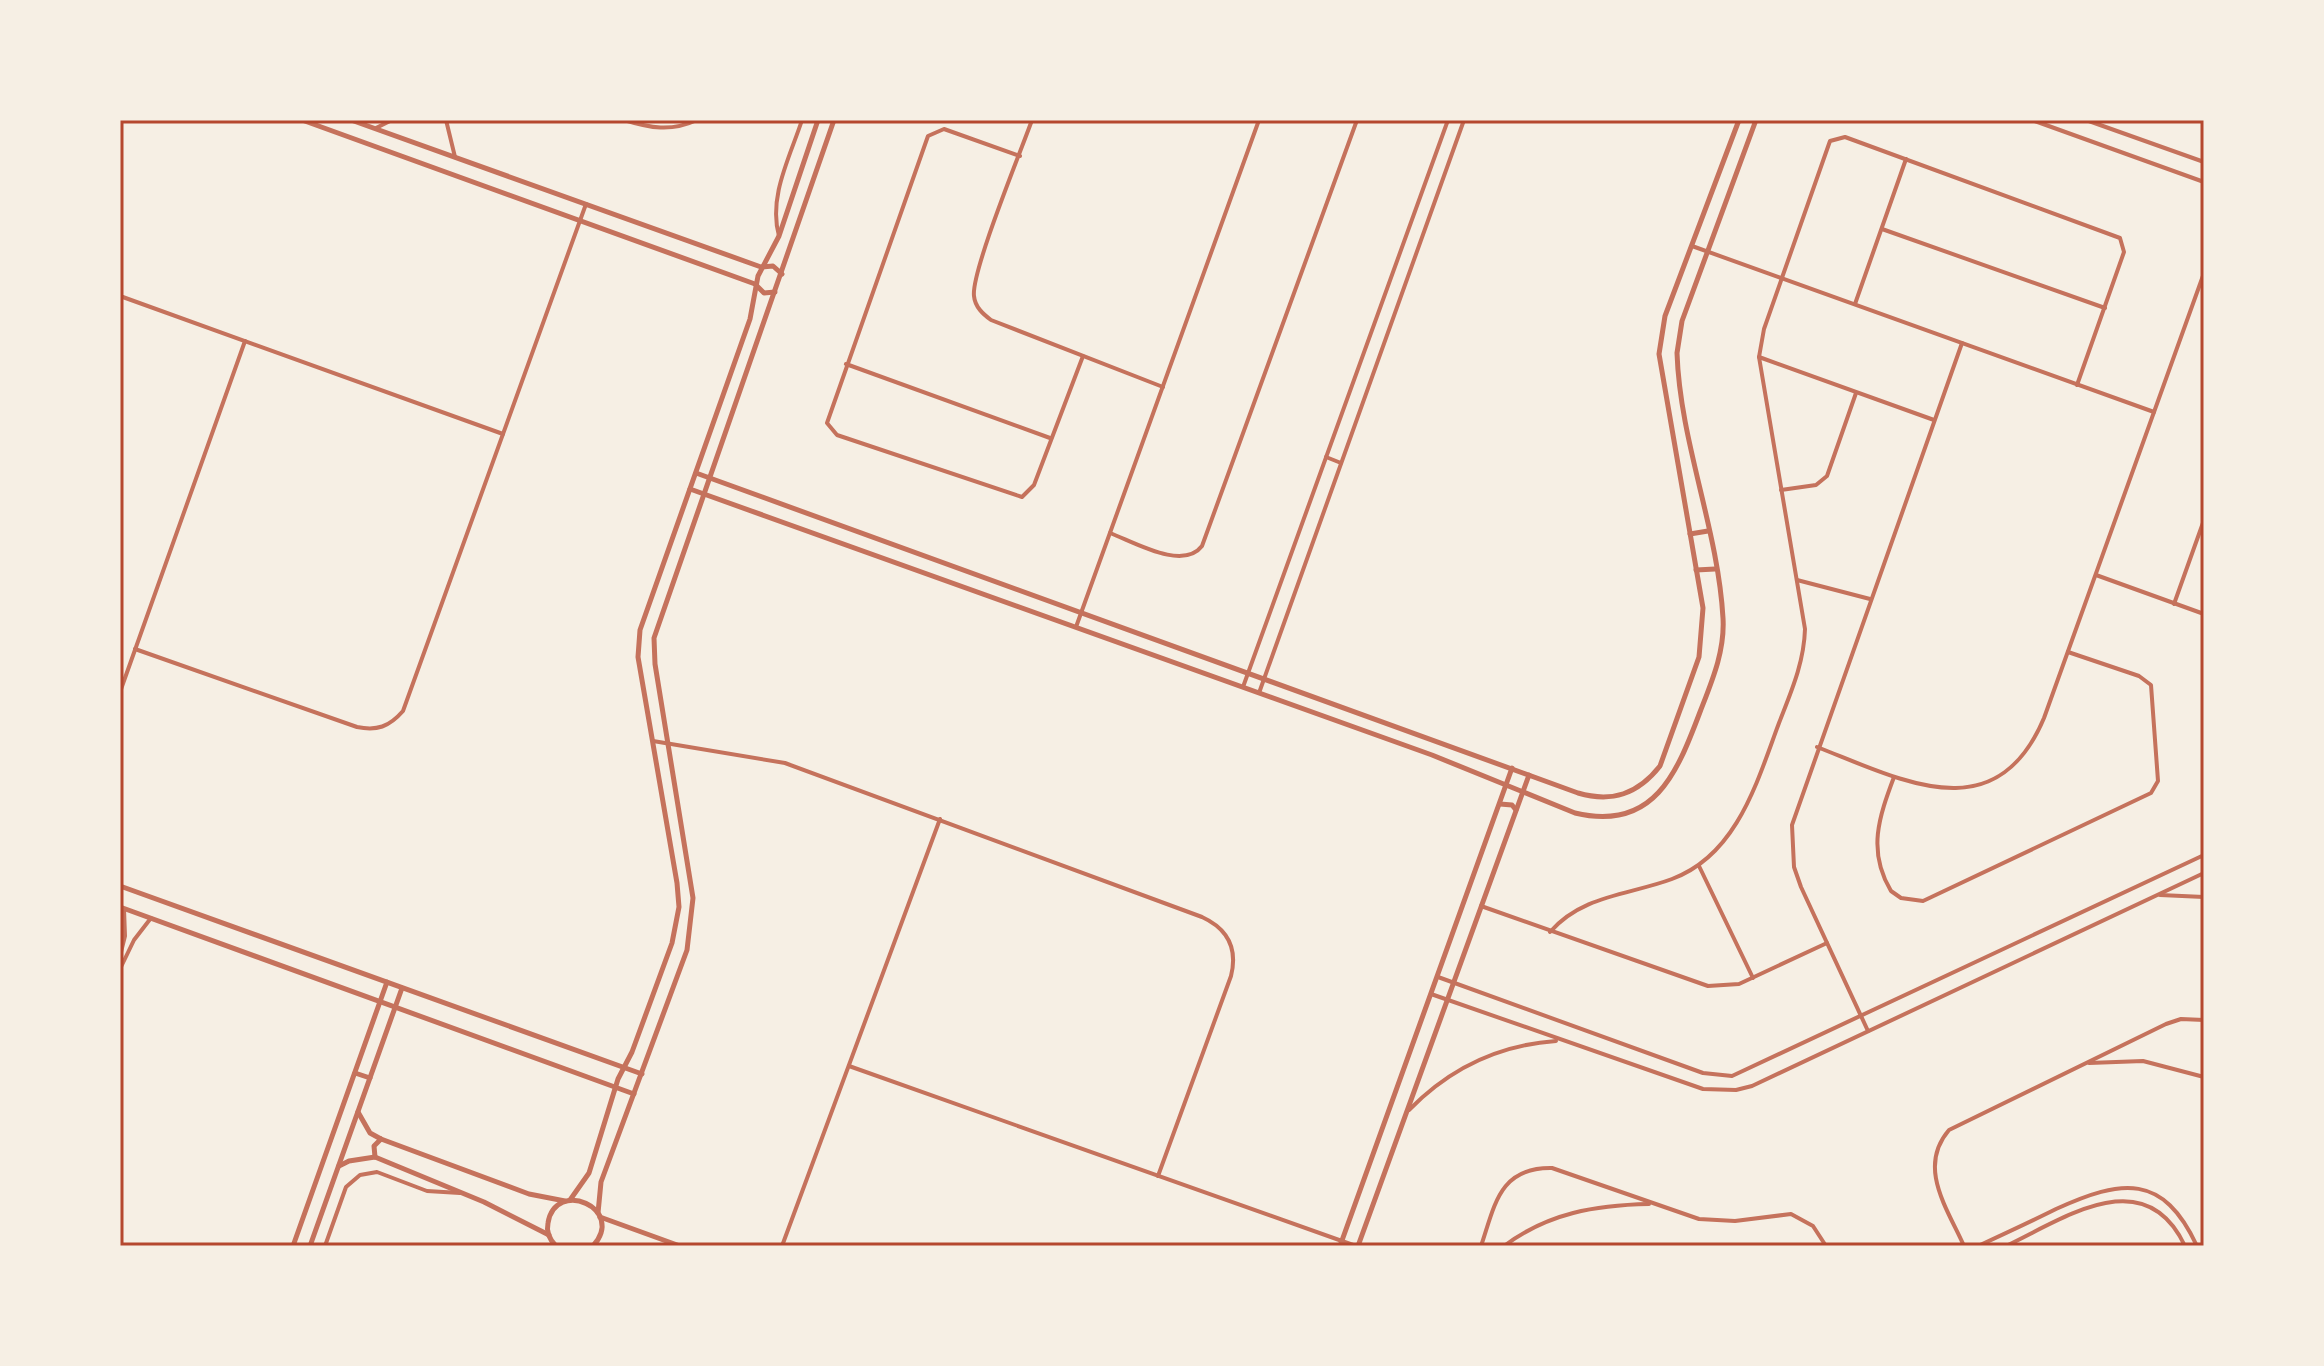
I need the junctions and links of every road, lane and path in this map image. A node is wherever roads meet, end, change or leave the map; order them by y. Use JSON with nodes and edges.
{"nodes":[{"id":1,"x":302,"y":120,"type":"edge"},
{"id":2,"x":351,"y":120,"type":"edge"},
{"id":3,"x":392,"y":120,"type":"edge"},
{"id":4,"x":446,"y":120,"type":"edge"},
{"id":5,"x":624,"y":120,"type":"edge"},
{"id":6,"x":697,"y":120,"type":"edge"},
{"id":7,"x":802,"y":120,"type":"edge"},
{"id":8,"x":818,"y":120,"type":"edge"},
{"id":9,"x":834,"y":120,"type":"edge"},
{"id":10,"x":1032,"y":120,"type":"edge"},
{"id":11,"x":1259,"y":120,"type":"edge"},
{"id":12,"x":1357,"y":120,"type":"edge"},
{"id":13,"x":1448,"y":120,"type":"edge"},
{"id":14,"x":1464,"y":120,"type":"edge"},
{"id":15,"x":1739,"y":120,"type":"edge"},
{"id":16,"x":1756,"y":120,"type":"edge"},
{"id":17,"x":2032,"y":120,"type":"edge"},
{"id":18,"x":2086,"y":120,"type":"edge"},
{"id":19,"x":375,"y":129,"type":"junction"},
{"id":20,"x":1020,"y":156,"type":"junction"},
{"id":21,"x":455,"y":157,"type":"junction"},
{"id":22,"x":1906,"y":159,"type":"junction"},
{"id":23,"x":2204,"y":162,"type":"edge"},
{"id":24,"x":2204,"y":182,"type":"edge"},
{"id":25,"x":586,"y":204,"type":"junction"},
{"id":26,"x":580,"y":221,"type":"junction"},
{"id":27,"x":1882,"y":229,"type":"junction"},
{"id":28,"x":779,"y":236,"type":"junction"},
{"id":29,"x":1692,"y":246,"type":"junction"},
{"id":30,"x":1707,"y":251,"type":"junction"},
{"id":31,"x":761,"y":267,"type":"junction"},
{"id":32,"x":2204,"y":273,"type":"edge"},
{"id":33,"x":782,"y":274,"type":"junction"},
{"id":34,"x":1783,"y":278,"type":"junction"},
{"id":35,"x":755,"y":284,"type":"junction"},
{"id":36,"x":775,"y":292,"type":"junction"},
{"id":37,"x":120,"y":296,"type":"edge"},
{"id":38,"x":1855,"y":304,"type":"junction"},
{"id":39,"x":2105,"y":308,"type":"junction"},
{"id":40,"x":245,"y":341,"type":"junction"},
{"id":41,"x":1962,"y":343,"type":"junction"},
{"id":42,"x":1083,"y":356,"type":"junction"},
{"id":43,"x":1759,"y":357,"type":"junction"},
{"id":44,"x":846,"y":364,"type":"junction"},
{"id":45,"x":2077,"y":385,"type":"junction"},
{"id":46,"x":1163,"y":387,"type":"junction"},
{"id":47,"x":1856,"y":392,"type":"junction"},
{"id":48,"x":2154,"y":412,"type":"junction"},
{"id":49,"x":1934,"y":420,"type":"junction"},
{"id":50,"x":503,"y":434,"type":"junction"},
{"id":51,"x":1051,"y":438,"type":"junction"},
{"id":52,"x":1326,"y":457,"type":"junction"},
{"id":53,"x":1341,"y":463,"type":"junction"},
{"id":54,"x":696,"y":473,"type":"junction"},
{"id":55,"x":710,"y":478,"type":"junction"},
{"id":56,"x":690,"y":489,"type":"junction"},
{"id":57,"x":1781,"y":490,"type":"junction"},
{"id":58,"x":704,"y":494,"type":"junction"},
{"id":59,"x":2204,"y":520,"type":"edge"},
{"id":60,"x":1708,"y":531,"type":"junction"},
{"id":61,"x":1110,"y":533,"type":"junction"},
{"id":62,"x":1689,"y":534,"type":"junction"},
{"id":63,"x":1695,"y":569,"type":"junction"},
{"id":64,"x":1715,"y":569,"type":"junction"},
{"id":65,"x":2096,"y":575,"type":"junction"},
{"id":66,"x":1797,"y":580,"type":"junction"},
{"id":67,"x":1870,"y":599,"type":"junction"},
{"id":68,"x":2174,"y":604,"type":"junction"},
{"id":69,"x":1081,"y":613,"type":"junction"},
{"id":70,"x":2204,"y":614,"type":"edge"},
{"id":71,"x":1076,"y":627,"type":"junction"},
{"id":72,"x":135,"y":649,"type":"junction"},
{"id":73,"x":2068,"y":652,"type":"junction"},
{"id":74,"x":1248,"y":672,"type":"junction"},
{"id":75,"x":1264,"y":678,"type":"junction"},
{"id":76,"x":1243,"y":687,"type":"junction"},
{"id":77,"x":120,"y":692,"type":"edge"},
{"id":78,"x":1259,"y":693,"type":"junction"},
{"id":79,"x":652,"y":741,"type":"junction"},
{"id":80,"x":668,"y":743,"type":"junction"},
{"id":81,"x":1817,"y":747,"type":"junction"},
{"id":82,"x":1512,"y":768,"type":"junction"},
{"id":83,"x":1529,"y":775,"type":"junction"},
{"id":84,"x":1894,"y":777,"type":"junction"},
{"id":85,"x":1506,"y":784,"type":"junction"},
{"id":86,"x":1523,"y":791,"type":"junction"},
{"id":87,"x":1499,"y":804,"type":"junction"},
{"id":88,"x":1516,"y":810,"type":"junction"},
{"id":89,"x":940,"y":819,"type":"junction"},
{"id":90,"x":2204,"y":855,"type":"edge"},
{"id":91,"x":1699,"y":866,"type":"junction"},
{"id":92,"x":2204,"y":873,"type":"edge"},
{"id":93,"x":120,"y":886,"type":"edge"},
{"id":94,"x":2157,"y":895,"type":"junction"},
{"id":95,"x":2204,"y":897,"type":"edge"},
{"id":96,"x":1481,"y":906,"type":"junction"},
{"id":97,"x":122,"y":908,"type":"edge"},
{"id":98,"x":151,"y":918,"type":"junction"},
{"id":99,"x":1550,"y":932,"type":"junction"},
{"id":100,"x":1827,"y":943,"type":"junction"},
{"id":101,"x":120,"y":956,"type":"edge"},
{"id":102,"x":120,"y":969,"type":"edge"},
{"id":103,"x":1437,"y":976,"type":"junction"},
{"id":104,"x":1753,"y":978,"type":"junction"},
{"id":105,"x":387,"y":982,"type":"junction"},
{"id":106,"x":1454,"y":982,"type":"junction"},
{"id":107,"x":402,"y":988,"type":"junction"},
{"id":108,"x":1431,"y":994,"type":"junction"},
{"id":109,"x":1447,"y":1000,"type":"junction"},
{"id":110,"x":380,"y":1001,"type":"junction"},
{"id":111,"x":395,"y":1007,"type":"junction"},
{"id":112,"x":1862,"y":1017,"type":"junction"},
{"id":113,"x":2204,"y":1020,"type":"edge"},
{"id":114,"x":1868,"y":1031,"type":"junction"},
{"id":115,"x":1562,"y":1041,"type":"junction"},
{"id":116,"x":2084,"y":1063,"type":"junction"},
{"id":117,"x":849,"y":1066,"type":"junction"},
{"id":118,"x":623,"y":1068,"type":"junction"},
{"id":119,"x":355,"y":1073,"type":"junction"},
{"id":120,"x":642,"y":1074,"type":"junction"},
{"id":121,"x":2204,"y":1077,"type":"edge"},
{"id":122,"x":370,"y":1078,"type":"junction"},
{"id":123,"x":616,"y":1087,"type":"junction"},
{"id":124,"x":634,"y":1094,"type":"junction"},
{"id":125,"x":1407,"y":1111,"type":"junction"},
{"id":126,"x":358,"y":1112,"type":"junction"},
{"id":127,"x":381,"y":1139,"type":"junction"},
{"id":128,"x":375,"y":1157,"type":"junction"},
{"id":129,"x":338,"y":1167,"type":"junction"},
{"id":130,"x":1158,"y":1176,"type":"junction"},
{"id":131,"x":464,"y":1193,"type":"junction"},
{"id":132,"x":568,"y":1200,"type":"junction"},
{"id":133,"x":1651,"y":1204,"type":"junction"},
{"id":134,"x":599,"y":1215,"type":"junction"},
{"id":135,"x":549,"y":1236,"type":"junction"},
{"id":136,"x":1341,"y":1244,"type":"edge"},
{"id":137,"x":293,"y":1246,"type":"edge"},
{"id":138,"x":310,"y":1246,"type":"edge"},
{"id":139,"x":325,"y":1246,"type":"edge"},
{"id":140,"x":553,"y":1246,"type":"edge"},
{"id":141,"x":593,"y":1246,"type":"edge"},
{"id":142,"x":680,"y":1246,"type":"edge"},
{"id":143,"x":782,"y":1246,"type":"edge"},
{"id":144,"x":1357,"y":1246,"type":"edge"},
{"id":145,"x":1481,"y":1246,"type":"edge"},
{"id":146,"x":1504,"y":1246,"type":"edge"},
{"id":147,"x":1826,"y":1246,"type":"edge"},
{"id":148,"x":1964,"y":1246,"type":"edge"},
{"id":149,"x":1978,"y":1246,"type":"edge"},
{"id":150,"x":2006,"y":1246,"type":"edge"},
{"id":151,"x":2185,"y":1246,"type":"edge"},
{"id":152,"x":2197,"y":1246,"type":"edge"}],
"edges":[{"from":1,"to":26,"type":"street"},
{"from":2,"to":19,"type":"street"},
{"from":3,"to":19,"type":"street"},
{"from":4,"to":21,"type":"street"},
{"from":5,"to":6,"type":"street"},
{"from":7,"to":28,"type":"street"},
{"from":8,"to":28,"type":"street"},
{"from":9,"to":33,"type":"street"},
{"from":10,"to":20,"type":"street"},
{"from":11,"to":46,"type":"street"},
{"from":12,"to":61,"type":"street"},
{"from":13,"to":52,"type":"street"},
{"from":14,"to":53,"type":"street"},
{"from":15,"to":29,"type":"street"},
{"from":16,"to":30,"type":"street"},
{"from":17,"to":24,"type":"street"},
{"from":18,"to":23,"type":"street"},
{"from":19,"to":21,"type":"street"},
{"from":20,"to":42,"type":"street"},
{"from":20,"to":44,"type":"street"},
{"from":21,"to":25,"type":"street"},
{"from":22,"to":27,"type":"street"},
{"from":22,"to":34,"type":"street"},
{"from":22,"to":39,"type":"street"},
{"from":25,"to":26,"type":"street"},
{"from":25,"to":31,"type":"street"},
{"from":26,"to":35,"type":"street"},
{"from":26,"to":50,"type":"street"},
{"from":27,"to":38,"type":"street"},
{"from":27,"to":39,"type":"street"},
{"from":28,"to":31,"type":"street"},
{"from":29,"to":30,"type":"street"},
{"from":29,"to":62,"type":"street"},
{"from":30,"to":34,"type":"street"},
{"from":30,"to":60,"type":"street"},
{"from":31,"to":33,"type":"street"},
{"from":31,"to":35,"type":"street"},
{"from":32,"to":48,"type":"street"},
{"from":33,"to":36,"type":"street"},
{"from":34,"to":38,"type":"street"},
{"from":34,"to":43,"type":"street"},
{"from":35,"to":36,"type":"street"},
{"from":35,"to":54,"type":"street"},
{"from":36,"to":55,"type":"street"},
{"from":37,"to":40,"type":"street"},
{"from":38,"to":41,"type":"street"},
{"from":39,"to":45,"type":"street"},
{"from":40,"to":50,"type":"street"},
{"from":40,"to":72,"type":"street"},
{"from":41,"to":45,"type":"street"},
{"from":41,"to":49,"type":"street"},
{"from":42,"to":46,"type":"street"},
{"from":42,"to":51,"type":"street"},
{"from":43,"to":47,"type":"street"},
{"from":43,"to":57,"type":"street"},
{"from":44,"to":51,"type":"street"},
{"from":44,"to":51,"type":"street"},
{"from":45,"to":48,"type":"street"},
{"from":46,"to":61,"type":"street"},
{"from":47,"to":49,"type":"street"},
{"from":47,"to":57,"type":"street"},
{"from":48,"to":65,"type":"street"},
{"from":49,"to":67,"type":"street"},
{"from":50,"to":72,"type":"street"},
{"from":52,"to":53,"type":"street"},
{"from":52,"to":74,"type":"street"},
{"from":53,"to":75,"type":"street"},
{"from":54,"to":55,"type":"street"},
{"from":54,"to":56,"type":"street"},
{"from":55,"to":58,"type":"street"},
{"from":55,"to":69,"type":"street"},
{"from":56,"to":58,"type":"street"},
{"from":56,"to":79,"type":"street"},
{"from":57,"to":66,"type":"street"},
{"from":58,"to":71,"type":"street"},
{"from":58,"to":80,"type":"street"},
{"from":59,"to":68,"type":"street"},
{"from":60,"to":62,"type":"street"},
{"from":60,"to":64,"type":"street"},
{"from":61,"to":69,"type":"street"},
{"from":62,"to":63,"type":"street"},
{"from":63,"to":64,"type":"street"},
{"from":63,"to":83,"type":"street"},
{"from":64,"to":86,"type":"street"},
{"from":65,"to":68,"type":"street"},
{"from":65,"to":73,"type":"street"},
{"from":66,"to":67,"type":"street"},
{"from":66,"to":91,"type":"street"},
{"from":67,"to":81,"type":"street"},
{"from":68,"to":70,"type":"street"},
{"from":69,"to":71,"type":"street"},
{"from":69,"to":74,"type":"street"},
{"from":71,"to":76,"type":"street"},
{"from":72,"to":77,"type":"street"},
{"from":73,"to":84,"type":"street"},
{"from":73,"to":84,"type":"street"},
{"from":74,"to":75,"type":"street"},
{"from":74,"to":76,"type":"street"},
{"from":75,"to":78,"type":"street"},
{"from":75,"to":82,"type":"street"},
{"from":76,"to":78,"type":"street"},
{"from":78,"to":85,"type":"street"},
{"from":79,"to":80,"type":"street"},
{"from":79,"to":118,"type":"street"},
{"from":80,"to":89,"type":"street"},
{"from":80,"to":120,"type":"street"},
{"from":81,"to":84,"type":"street"},
{"from":81,"to":100,"type":"street"},
{"from":82,"to":83,"type":"street"},
{"from":82,"to":85,"type":"street"},
{"from":83,"to":86,"type":"street"},
{"from":85,"to":86,"type":"street"},
{"from":85,"to":87,"type":"street"},
{"from":86,"to":88,"type":"street"},
{"from":87,"to":88,"type":"street"},
{"from":87,"to":103,"type":"street"},
{"from":88,"to":96,"type":"street"},
{"from":89,"to":117,"type":"street"},
{"from":89,"to":130,"type":"street"},
{"from":90,"to":112,"type":"street"},
{"from":91,"to":99,"type":"street"},
{"from":91,"to":104,"type":"street"},
{"from":92,"to":94,"type":"street"},
{"from":93,"to":105,"type":"street"},
{"from":94,"to":95,"type":"street"},
{"from":94,"to":114,"type":"street"},
{"from":96,"to":99,"type":"street"},
{"from":96,"to":106,"type":"street"},
{"from":97,"to":98,"type":"street"},
{"from":97,"to":101,"type":"street"},
{"from":98,"to":102,"type":"street"},
{"from":98,"to":110,"type":"street"},
{"from":99,"to":104,"type":"street"},
{"from":100,"to":104,"type":"street"},
{"from":100,"to":112,"type":"street"},
{"from":103,"to":106,"type":"street"},
{"from":103,"to":108,"type":"street"},
{"from":105,"to":107,"type":"street"},
{"from":105,"to":110,"type":"street"},
{"from":106,"to":109,"type":"street"},
{"from":106,"to":112,"type":"street"},
{"from":107,"to":111,"type":"street"},
{"from":107,"to":118,"type":"street"},
{"from":108,"to":109,"type":"street"},
{"from":108,"to":136,"type":"street"},
{"from":109,"to":115,"type":"street"},
{"from":109,"to":125,"type":"street"},
{"from":110,"to":111,"type":"street"},
{"from":110,"to":119,"type":"street"},
{"from":111,"to":122,"type":"street"},
{"from":111,"to":123,"type":"street"},
{"from":112,"to":114,"type":"street"},
{"from":113,"to":116,"type":"street"},
{"from":114,"to":115,"type":"street"},
{"from":115,"to":125,"type":"street"},
{"from":116,"to":121,"type":"street"},
{"from":116,"to":148,"type":"street"},
{"from":117,"to":130,"type":"street"},
{"from":117,"to":143,"type":"street"},
{"from":118,"to":120,"type":"street"},
{"from":118,"to":123,"type":"street"},
{"from":119,"to":122,"type":"street"},
{"from":119,"to":137,"type":"street"},
{"from":120,"to":124,"type":"street"},
{"from":122,"to":126,"type":"street"},
{"from":123,"to":124,"type":"street"},
{"from":123,"to":132,"type":"street"},
{"from":124,"to":134,"type":"street"},
{"from":125,"to":144,"type":"street"},
{"from":126,"to":127,"type":"street"},
{"from":126,"to":129,"type":"street"},
{"from":127,"to":128,"type":"street"},
{"from":127,"to":132,"type":"street"},
{"from":128,"to":129,"type":"street"},
{"from":128,"to":131,"type":"street"},
{"from":129,"to":138,"type":"street"},
{"from":130,"to":136,"type":"street"},
{"from":131,"to":135,"type":"street"},
{"from":131,"to":139,"type":"street"},
{"from":132,"to":134,"type":"street"},
{"from":132,"to":135,"type":"street"},
{"from":133,"to":145,"type":"street"},
{"from":133,"to":146,"type":"street"},
{"from":133,"to":147,"type":"street"},
{"from":134,"to":141,"type":"street"},
{"from":134,"to":142,"type":"street"},
{"from":135,"to":140,"type":"street"},
{"from":136,"to":144,"type":"street"},
{"from":149,"to":152,"type":"street"},
{"from":150,"to":151,"type":"street"}]}
